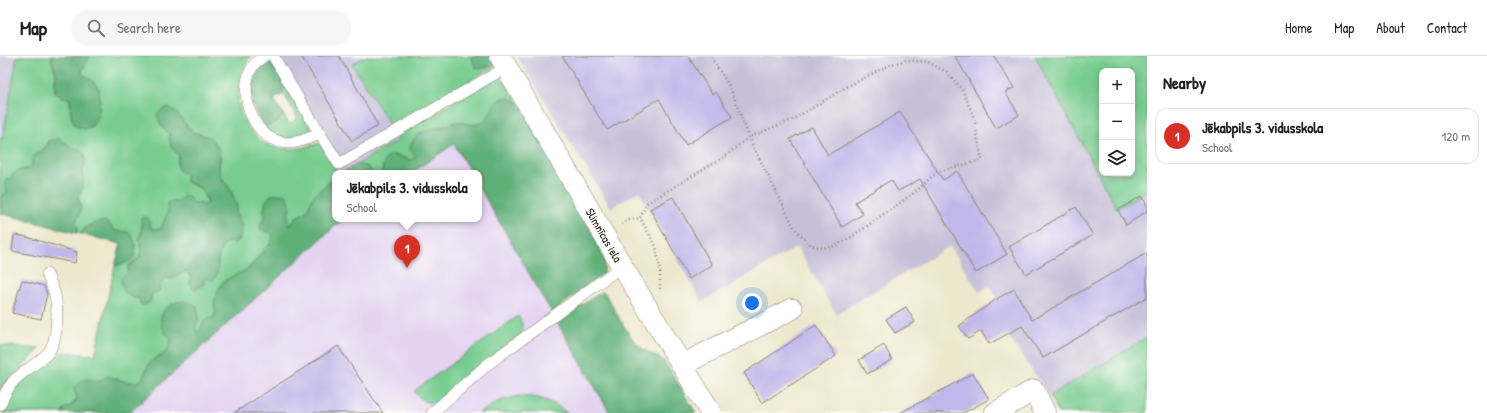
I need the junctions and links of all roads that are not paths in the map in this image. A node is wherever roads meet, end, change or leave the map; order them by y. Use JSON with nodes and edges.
{"nodes":[{"id":1,"x":264,"y":56,"type":"edge"},
{"id":2,"x":273,"y":56,"type":"edge"},
{"id":3,"x":504,"y":61,"type":"edge"},
{"id":4,"x":320,"y":134,"type":"junction"},
{"id":5,"x":622,"y":266,"type":"junction"},
{"id":6,"x":47,"y":274,"type":"dead end"},
{"id":7,"x":792,"y":309,"type":"dead end"},
{"id":8,"x":682,"y":365,"type":"junction"},
{"id":9,"x":0,"y":405,"type":"edge"},
{"id":10,"x":432,"y":413,"type":"edge"},
{"id":11,"x":711,"y":413,"type":"edge"},
{"id":12,"x":995,"y":413,"type":"edge"},
{"id":13,"x":1045,"y":413,"type":"edge"}],
"edges":[{"from":1,"to":4,"type":"lane"},
{"from":2,"to":4,"type":"lane"},
{"from":3,"to":4,"type":"lane"},
{"from":3,"to":5,"type":"street","name":"Slimnīcas iela"},
{"from":5,"to":8,"type":"street","name":"Slimnīcas iela"},
{"from":5,"to":10,"type":"lane"},
{"from":6,"to":9,"type":"lane"},
{"from":7,"to":8,"type":"street"},
{"from":8,"to":11,"type":"street","name":"Slimnīcas iela"},
{"from":12,"to":13,"type":"street"}]}
